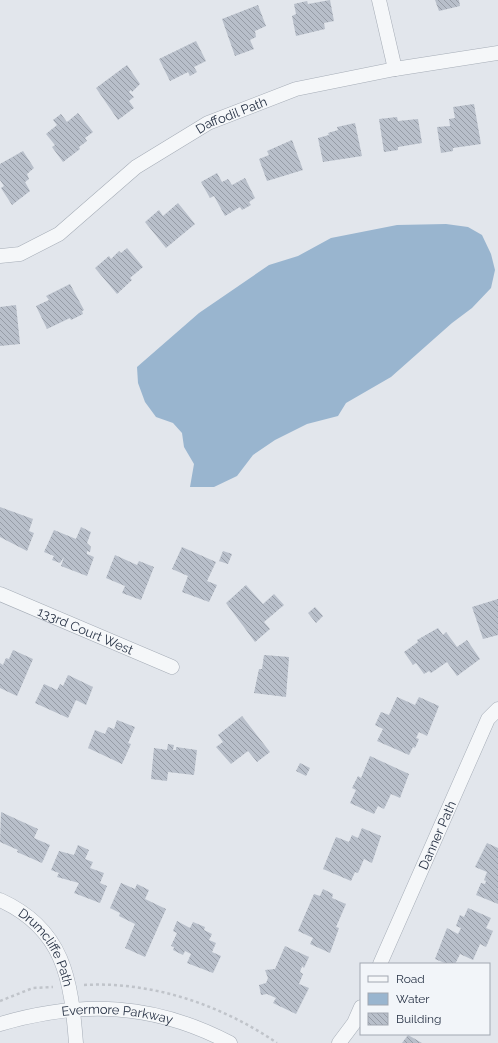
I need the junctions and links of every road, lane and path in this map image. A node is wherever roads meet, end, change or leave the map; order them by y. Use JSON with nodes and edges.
{"nodes":[{"id":1,"x":379,"y":0,"type":"edge"},
{"id":2,"x":498,"y":53,"type":"edge"},
{"id":3,"x":395,"y":69,"type":"junction"},
{"id":4,"x":0,"y":256,"type":"edge"},
{"id":5,"x":0,"y":594,"type":"edge"},
{"id":6,"x":172,"y":667,"type":"dead end"},
{"id":7,"x":498,"y":709,"type":"edge"},
{"id":8,"x":0,"y":900,"type":"edge"},
{"id":9,"x":380,"y":963,"type":"edge"},
{"id":10,"x":73,"y":1009,"type":"junction"},
{"id":11,"x":360,"y":1009,"type":"edge"},
{"id":12,"x":0,"y":1024,"type":"edge"},
{"id":13,"x":76,"y":1043,"type":"edge"},
{"id":14,"x":230,"y":1043,"type":"edge"},
{"id":15,"x":339,"y":1043,"type":"edge"}],
"edges":[{"from":1,"to":3,"type":"street"},
{"from":2,"to":3,"type":"street","name":"Daffodil Path"},
{"from":3,"to":4,"type":"street","name":"Daffodil Path"},
{"from":5,"to":6,"type":"street","name":"133rd Court West"},
{"from":7,"to":9,"type":"street","name":"Danner Path"},
{"from":8,"to":10,"type":"street","name":"Drumcliffe Path"},
{"from":10,"to":12,"type":"street","name":"Evermore Parkway"},
{"from":10,"to":13,"type":"street","name":"Drumcliffe Path"},
{"from":10,"to":14,"type":"street","name":"Evermore Parkway"},
{"from":11,"to":15,"type":"street"}]}
